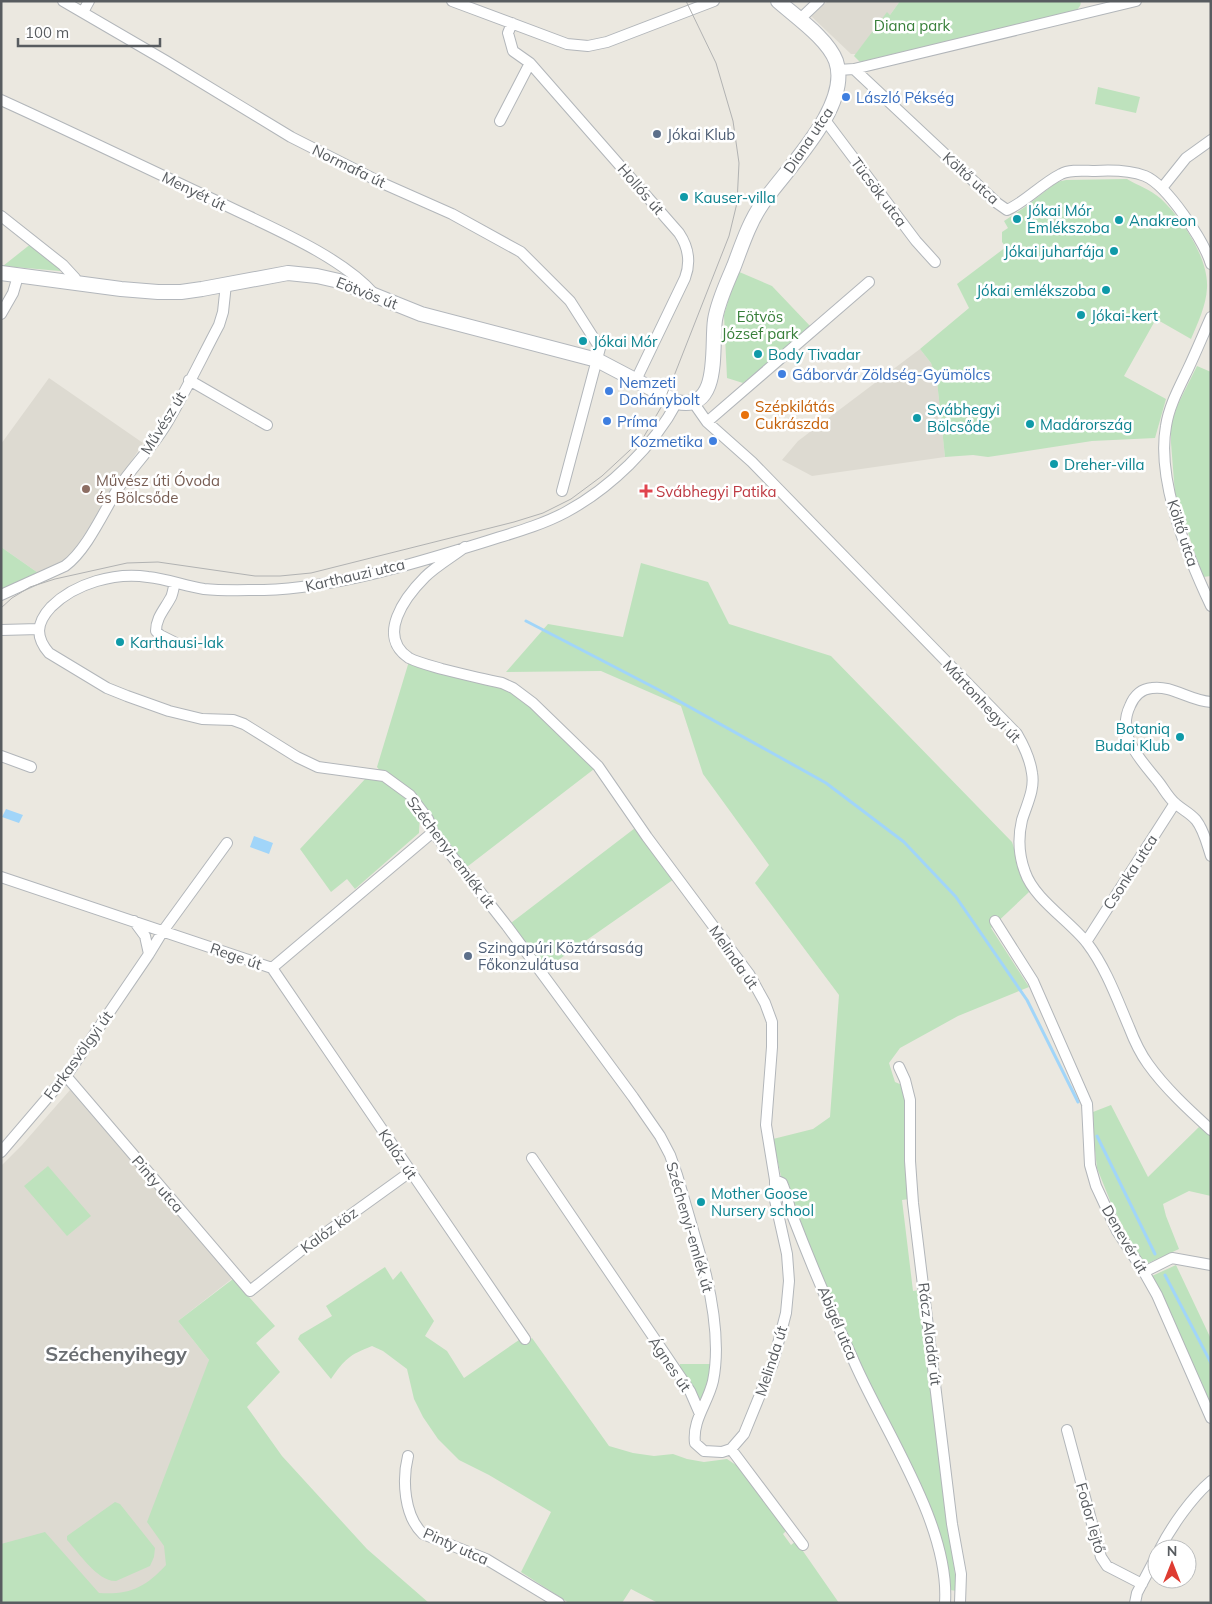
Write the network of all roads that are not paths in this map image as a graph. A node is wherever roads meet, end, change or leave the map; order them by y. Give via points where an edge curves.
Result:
1 (63, 1) edge
2 (89, 1) edge
3 (452, 1) edge
4 (714, 1) edge
5 (778, 1) edge
6 (820, 1) edge
7 (1090, 1) edge
8 (1136, 1) edge
9 (1098, 10) junction
10 (83, 12) junction
11 (799, 20) junction
12 (512, 23) junction
13 (530, 63) junction
14 (854, 69) junction
15 (838, 70) junction
16 (1, 100) edge
17 (825, 120) junction
18 (500, 121) dead end
19 (1211, 140) edge
20 (1162, 188) junction
21 (1, 216) edge
22 (935, 262) dead end
23 (1211, 264) edge
24 (1, 274) edge
25 (18, 276) junction
26 (869, 282) dead end
27 (74, 283) junction
28 (226, 284) junction
29 (376, 296) junction
30 (1, 314) edge
31 (1211, 317) edge
32 (598, 360) junction
33 (189, 380) junction
34 (636, 380) junction
35 (677, 402) junction
36 (693, 402) junction
37 (707, 422) junction
38 (267, 425) dead end
39 (562, 491) dead end
40 (466, 547) junction
41 (175, 583) junction
42 (1, 595) edge
43 (1211, 606) edge
44 (39, 628) junction
45 (1, 630) edge
46 (176, 643) dead end
47 (1211, 702) edge
48 (1, 756) edge
49 (31, 767) dead end
50 (1174, 803) junction
51 (432, 832) junction
52 (227, 843) dead end
53 (1211, 856) edge
54 (1, 877) edge
55 (996, 921) dead end
56 (134, 922) junction
57 (163, 931) junction
58 (1086, 942) junction
59 (149, 954) junction
60 (272, 968) junction
61 (899, 1067) dead end
62 (66, 1076) junction
63 (1211, 1130) edge
64 (1, 1152) edge
65 (532, 1158) dead end
66 (410, 1172) junction
67 (775, 1180) junction
68 (1211, 1265) edge
69 (1144, 1272) junction
70 (250, 1291) joint
71 (525, 1339) dead end
72 (700, 1414) junction
73 (1211, 1418) edge
74 (1067, 1430) dead end
75 (731, 1449) junction
76 (408, 1456) dead end
77 (1211, 1481) edge
78 (1165, 1539) edge
79 (803, 1545) dead end
80 (1147, 1574) edge
81 (1142, 1584) junction
82 (559, 1603) edge
83 (945, 1603) edge
84 (960, 1603) edge
85 (1135, 1603) edge

1 - 10 street, Normafa út
2 - 10 street
3 - 12 street
4 - 12 street via 607,42 588,46 567,44
5 - 11 street
6 - 11 street
7 - 9 street
8 - 9 street
9 - 14 street
10 - 32 street, Normafa út via 291,138 452,214 521,252 582,317 600,348
11 - 15 street via 831,50
12 - 13 street, Hollós út via 508,33 513,51
13 - 18 street
13 - 34 street, Hollós út via 679,233 687,248 689,263 685,278
14 - 15 street
14 - 20 street, Költő utca via 1006,210 1067,172 1132,172 1147,177
15 - 17 street, Diana utca via 835,99
16 - 29 street, Menyét út via 316,251 363,281
17 - 22 street, Tücsök utca
17 - 36 street, Diana utca via 751,223 715,318 714,362 709,384
19 - 20 street via 1186,158
20 - 23 street, Költő utca via 1195,233
21 - 27 street via 63,265 75,278
24 - 25 street, Eötvös út
25 - 27 street, Eötvös út
25 - 30 street
26 - 37 street
27 - 28 street, Eötvös út via 158,292 181,292
28 - 29 street, Eötvös út via 271,275 300,274 339,282
28 - 33 street, Művész út via 220,324
29 - 32 street, Eötvös út via 452,323
31 - 43 street, Költő utca via 1172,404 1164,446 1172,502
32 - 34 street, Eötvös út
32 - 39 street
33 - 38 street
33 - 42 street, Művész út via 168,422 118,488 72,561
34 - 35 street, Eötvös út
35 - 36 street, Eötvös út
35 - 40 street, Karthauzi utca via 649,446 594,495 565,513
36 - 37 street
37 - 58 street, Mártonhegyi út via 752,462 1017,734 1027,752 1032,774 1031,797 1020,837 1025,873 1056,913
40 - 41 street, Karthauzi utca via 354,577 294,588 216,590
40 - 67 street, Melinda út via 426,576 414,590 398,614 394,640 410,658 513,688 550,719 598,766 749,974 772,1022 766,1125
41 - 44 street, Karthauzi utca via 135,576 93,582 58,600 46,612
41 - 46 street via 156,631
44 - 45 street
44 - 51 street, Széchenyi-emlék út via 42,645 50,653 107,688 169,711 244,724 318,767 384,776 410,795 428,819
47 - 50 street via 1151,688 1142,690 1129,707 1126,732 1131,746
48 - 49 street
50 - 53 street via 1198,822
50 - 58 street, Csonka utca
51 - 60 street, Rege út
51 - 72 street, Széchenyi-emlék út via 507,926 633,1096 670,1155 706,1275 715,1333 715,1368
52 - 57 street, Farkasvölgyi út
54 - 56 street, Rege út
55 - 69 street, Denevér út via 1033,981 1087,1104 1090,1165 1096,1186 1117,1231
56 - 57 street, Rege út
56 - 59 street via 146,936
57 - 59 street, Farkasvölgyi út
57 - 60 street, Rege út
58 - 63 street, Mártonhegyi út via 1110,982 1148,1064
59 - 62 street, Farkasvölgyi út
60 - 66 street, Kalóz út
61 - 84 street, Rácz Aladár út via 910,1100 913,1204 961,1574
62 - 64 street, Farkasvölgyi út
62 - 70 street, Pinty utca
65 - 72 street, Ágnes út via 690,1391
66 - 70 street, Kalóz köz
66 - 71 street, Kalóz út
67 - 75 street, Melinda út via 775,1200 787,1254 786,1313 773,1363 750,1421
67 - 83 street, Abigél utca via 782,1183 790,1210 856,1365 898,1447 928,1517 943,1566
68 - 69 street via 1172,1258
69 - 73 street, Denevér út
72 - 75 street via 695,1428 695,1443 710,1452
74 - 81 street, Fodor lejtő via 1101,1558 1107,1566
75 - 79 street
76 - 82 street, Pinty utca via 404,1469 408,1508 413,1522 423,1534 486,1558
77 - 78 street via 1202,1488
80 - 81 street
81 - 85 street

